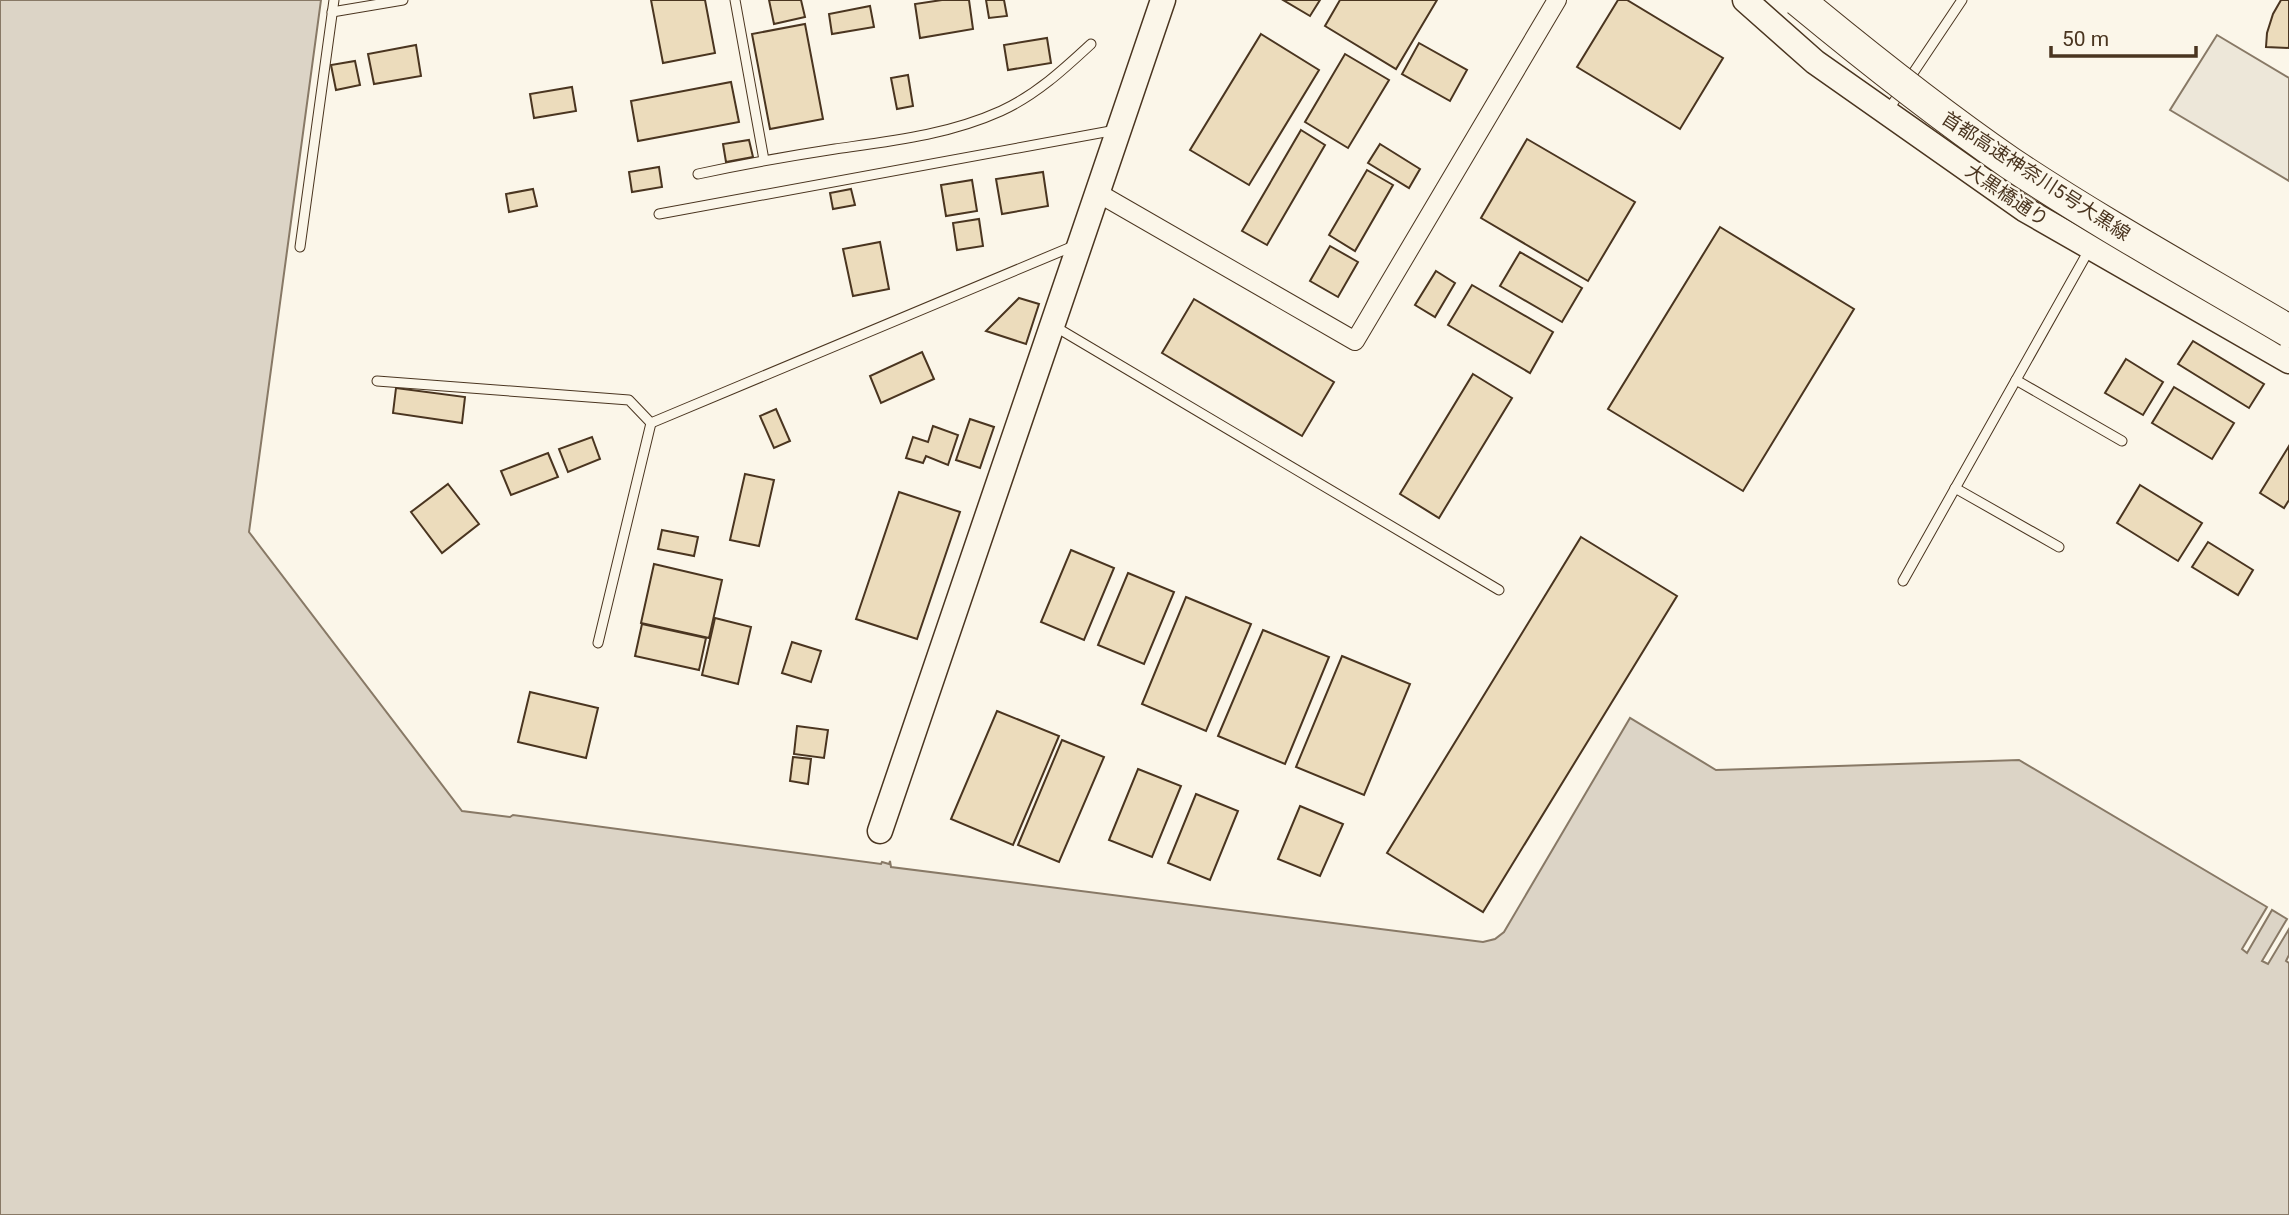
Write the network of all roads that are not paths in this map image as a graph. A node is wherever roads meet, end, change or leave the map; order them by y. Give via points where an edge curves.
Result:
1 (334, 0) edge
2 (403, 0) edge
3 (735, 0) edge
4 (1163, 0) edge
5 (1558, 0) edge
6 (1745, 0) edge
7 (1788, 0) edge
8 (1798, 0) edge
9 (1813, 0) edge
10 (1962, 0) edge
11 (332, 12) junction
12 (1091, 44) dead end
13 (1893, 104) junction
14 (1117, 130) junction
15 (764, 160) junction
16 (698, 174) dead end
17 (1098, 193) junction
18 (659, 214) dead end
19 (1081, 243) junction
20 (300, 247) dead end
21 (2090, 248) junction
22 (1053, 325) junction
23 (2287, 343) edge
24 (2016, 380) junction
25 (377, 381) dead end
26 (651, 423) junction
27 (2122, 440) dead end
28 (1955, 488) junction
29 (2059, 547) dead end
30 (1903, 581) dead end
31 (1499, 590) dead end
32 (598, 643) dead end
33 (880, 831) dead end

1 - 11 lane
2 - 11 lane
3 - 15 lane
4 - 14 street
5 - 17 street via 1355,341
6 - 13 street, 大黒橋通り via 1815,62
7 - 13 street, 大黒橋通り
8 - 23 highway, 首都高速神奈川5号大黒線, bridge via 1912,94
9 - 23 highway, 首都高速神奈川5号大黒線 via 1918,86
10 - 13 lane
11 - 20 lane
12 - 15 lane via 1048,83 1003,110 967,124 933,135
13 - 21 street, 大黒橋通り via 2024,209
13 - 23 street, 大黒橋通り via 2042,199
14 - 17 street
14 - 18 lane
15 - 16 lane
17 - 19 street
19 - 22 street
19 - 26 lane
21 - 23 street, 大黒橋通り
21 - 24 lane
22 - 31 lane
22 - 33 street
24 - 27 lane
24 - 28 lane
25 - 26 lane via 629,400
26 - 32 lane
28 - 29 lane
28 - 30 lane

